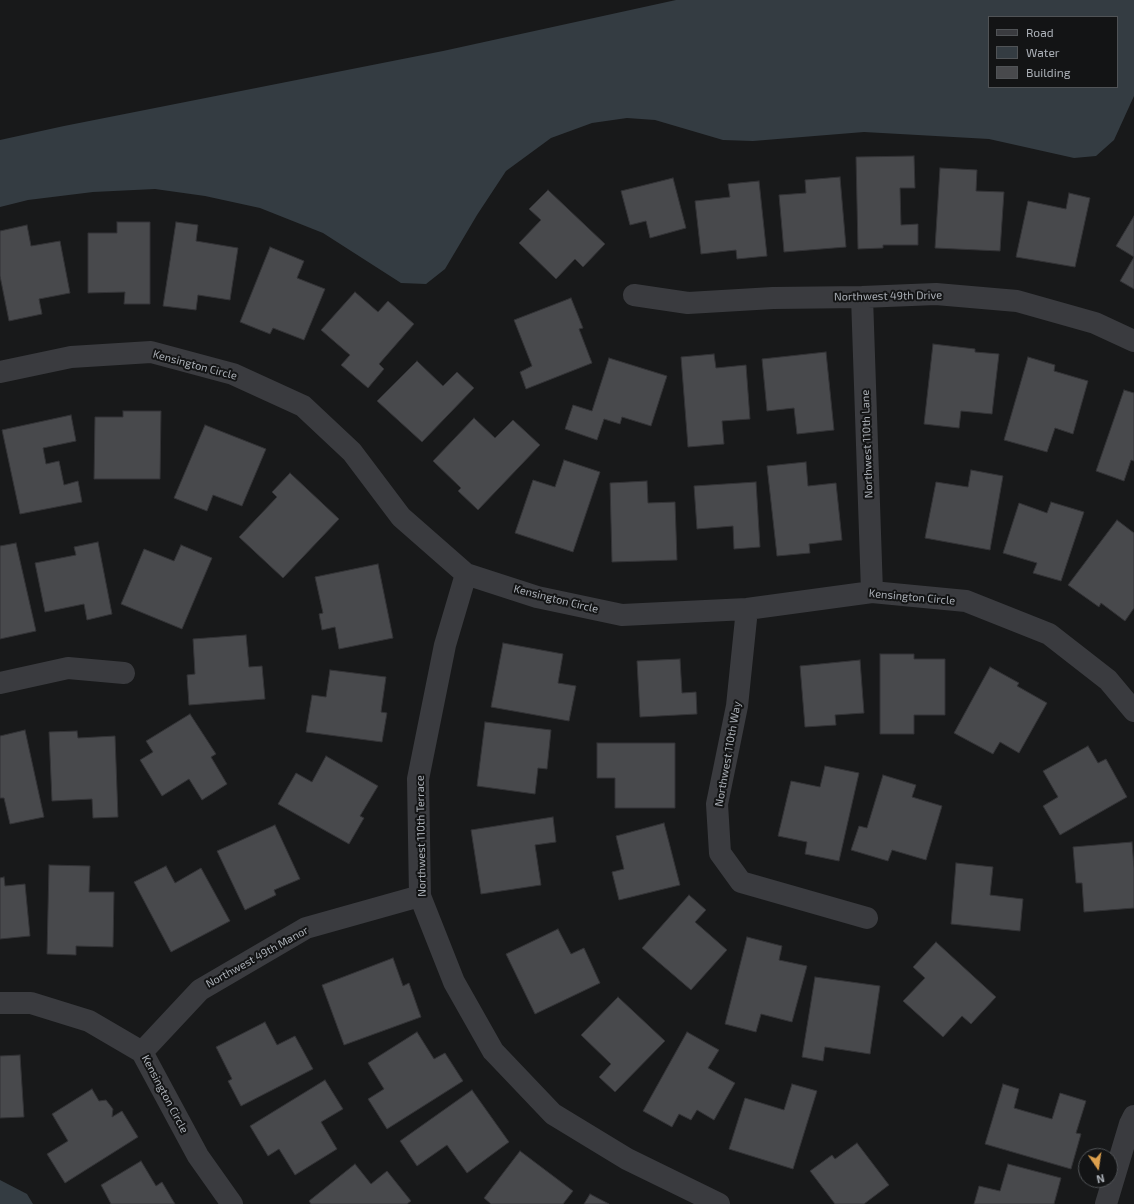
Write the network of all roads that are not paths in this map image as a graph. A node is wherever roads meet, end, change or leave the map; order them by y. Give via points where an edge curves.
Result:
1 (634, 295) dead end
2 (862, 297) junction
3 (1134, 342) edge
4 (0, 372) edge
5 (466, 574) junction
6 (872, 592) junction
7 (747, 609) junction
8 (124, 673) dead end
9 (0, 683) edge
10 (1134, 711) edge
11 (420, 896) junction
12 (867, 918) dead end
13 (0, 1003) edge
14 (142, 1052) junction
15 (1134, 1116) edge
16 (232, 1204) edge
17 (719, 1204) edge
18 (1106, 1204) edge

1 - 2 street, Northwest 49th Drive via 688,303 773,298
2 - 3 street, Northwest 49th Drive via 936,294 1018,301 1095,323
2 - 6 street, Northwest 110th Lane
4 - 5 street, Kensington Circle via 71,357 150,352 233,374 303,406 352,452 401,517
5 - 7 street, Kensington Circle via 537,597 622,615
5 - 11 street, Northwest 110th Terrace via 445,645 418,779
6 - 7 street, Kensington Circle
6 - 10 street, Kensington Circle via 966,601 1048,634 1108,680
7 - 12 street, Northwest 110th Way via 737,706 717,804 720,852 741,882
8 - 9 street via 68,668
11 - 14 street, Northwest 49th Manor via 306,928 200,990
11 - 17 street, Northwest 110th Terrace via 454,982 493,1050 553,1114 627,1160
13 - 14 street, Kensington Circle via 31,1003 89,1021
14 - 16 street, Kensington Circle via 198,1156
15 - 18 street

